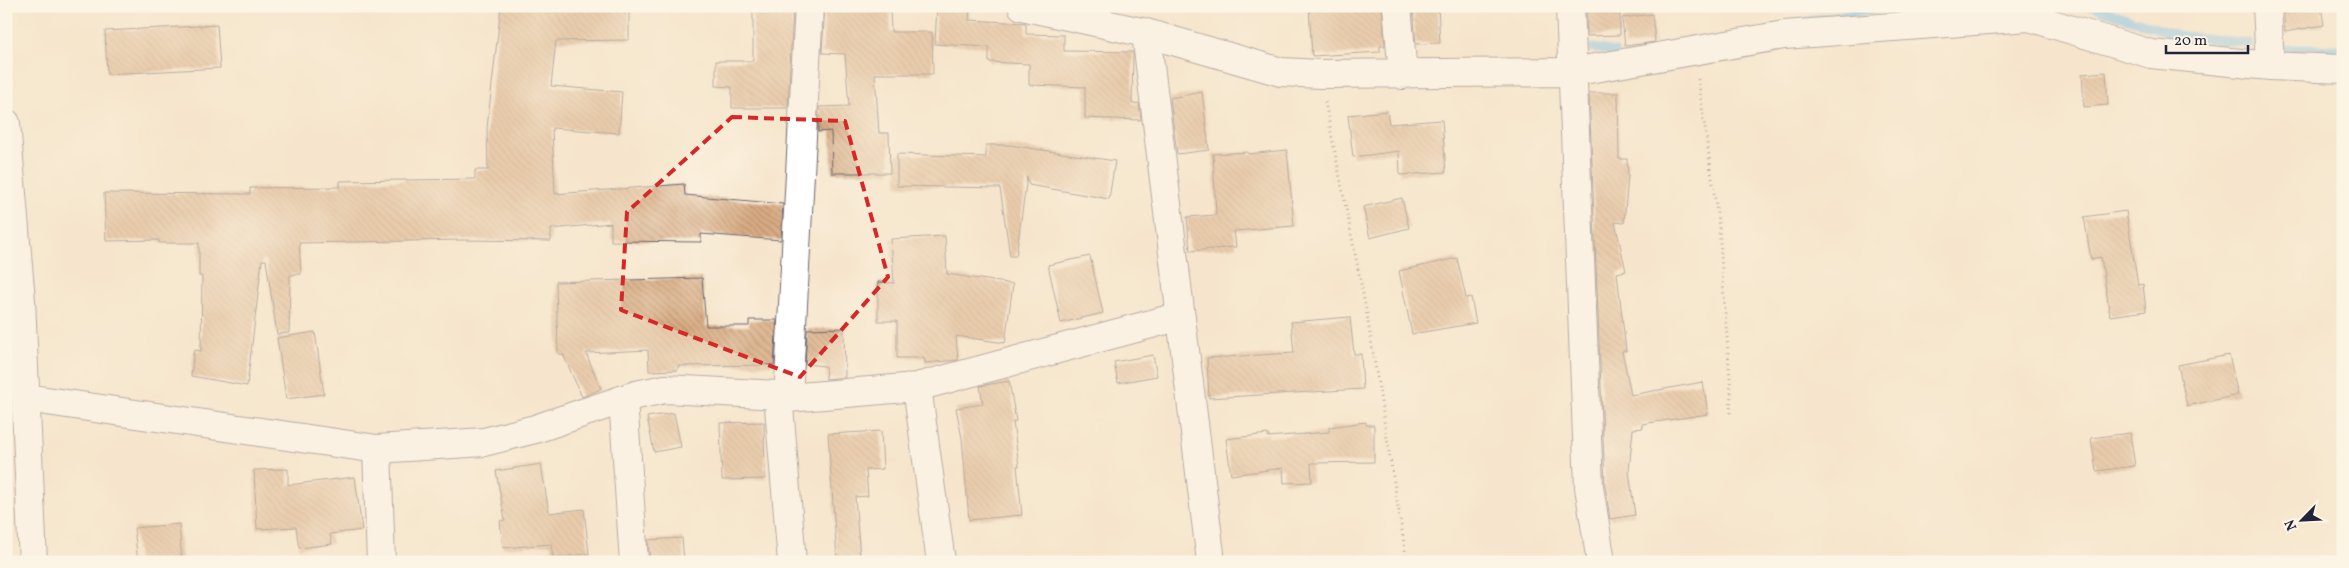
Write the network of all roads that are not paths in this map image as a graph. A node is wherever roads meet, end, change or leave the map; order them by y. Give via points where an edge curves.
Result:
1 (809, 6) edge
2 (1022, 6) edge
3 (1397, 6) edge
4 (1570, 6) edge
5 (2267, 6) edge
6 (1146, 33) junction
7 (2270, 66) junction
8 (2343, 69) edge
9 (1572, 72) junction
10 (1402, 75) junction
11 (6, 123) edge
12 (14, 301) edge
13 (1181, 316) junction
14 (917, 387) junction
15 (783, 397) junction
16 (26, 398) junction
17 (623, 399) junction
18 (377, 449) junction
19 (33, 562) edge
20 (382, 562) edge
21 (634, 562) edge
22 (792, 562) edge
23 (941, 562) edge
24 (1211, 562) edge
25 (1601, 562) edge

1 - 15 main road
2 - 6 main road
3 - 10 main road
4 - 9 main road
5 - 7 main road
6 - 10 main road via 1281,72
6 - 13 main road
7 - 8 main road
7 - 9 main road via 2150,54 2029,17 1784,35
9 - 10 main road
9 - 25 main road via 1588,487
11 - 12 main road
12 - 16 main road
13 - 14 main road
13 - 24 main road
14 - 15 main road
14 - 23 main road
15 - 17 main road via 665,389
15 - 22 main road
16 - 18 main road
16 - 19 main road
17 - 18 main road via 536,429 484,442
17 - 21 main road
18 - 20 main road

